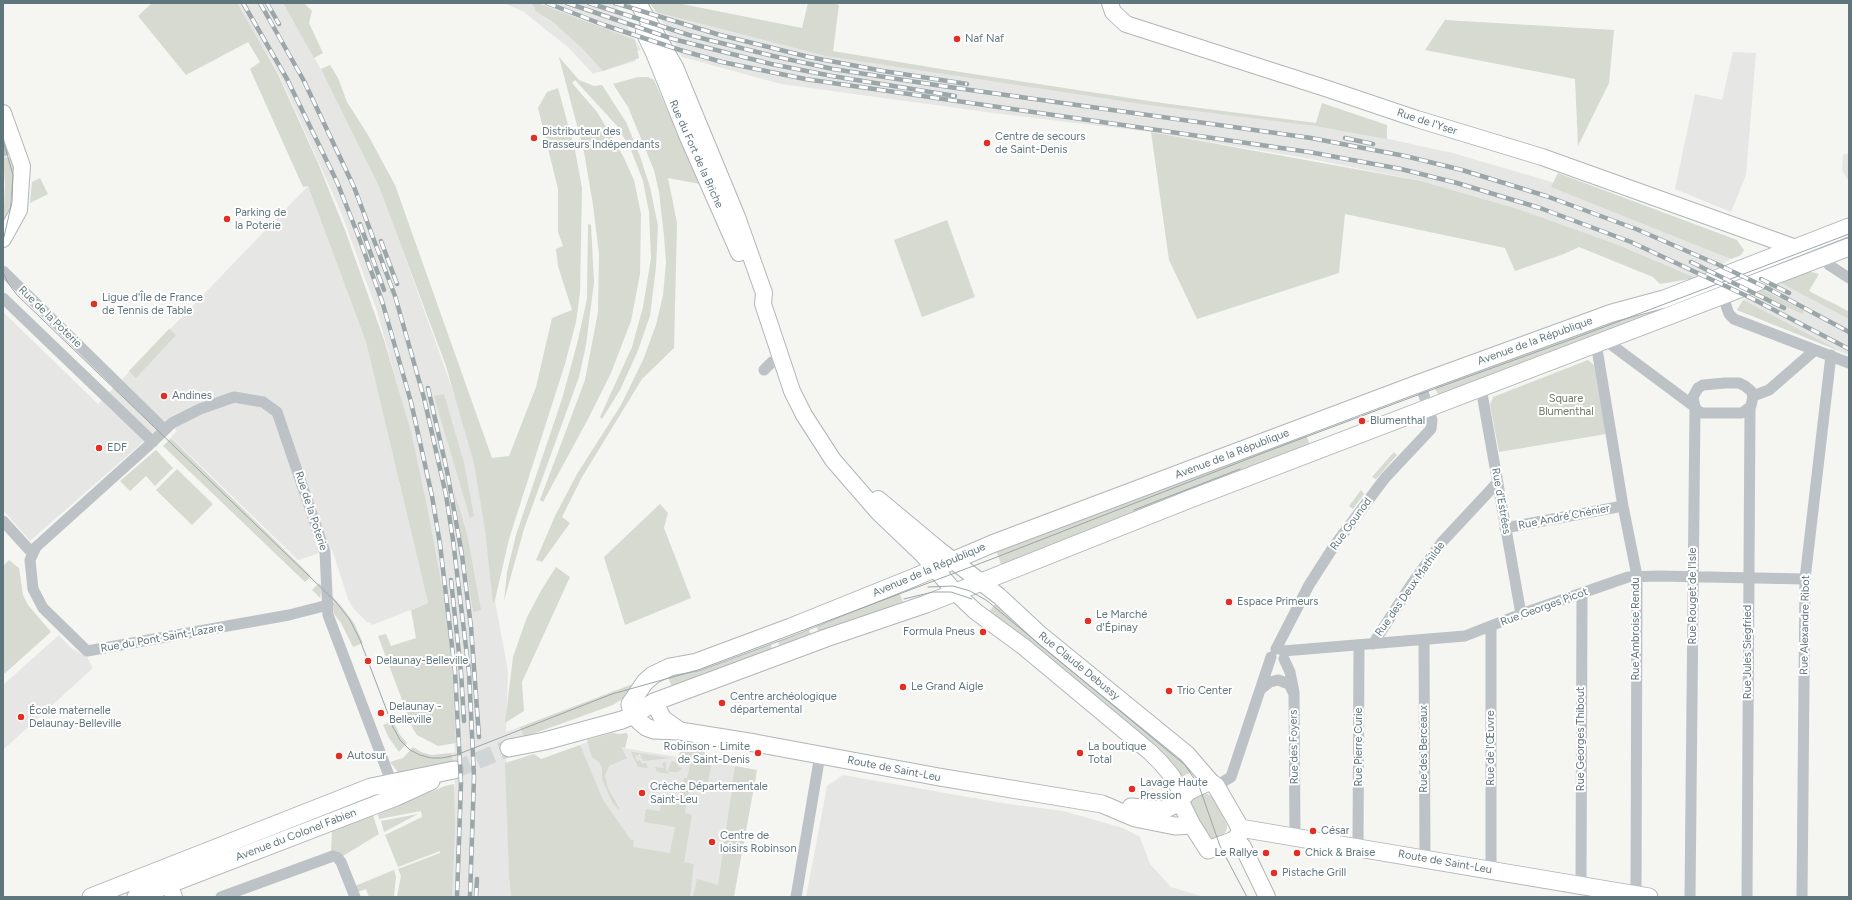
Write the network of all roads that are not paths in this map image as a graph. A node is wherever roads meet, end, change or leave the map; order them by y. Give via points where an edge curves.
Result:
1 (628, 3) edge
2 (638, 3) edge
3 (1110, 3) edge
4 (3, 113) edge
5 (9, 148) edge
6 (1849, 227) edge
7 (1753, 233) junction
8 (3, 239) edge
9 (1849, 247) edge
10 (1796, 248) junction
11 (1826, 255) junction
12 (1765, 260) junction
13 (3, 271) edge
14 (1849, 278) edge
15 (1722, 294) junction
16 (3, 298) edge
17 (763, 304) junction
18 (1600, 342) junction
19 (1815, 350) junction
20 (1831, 355) junction
21 (782, 360) junction
22 (1849, 363) edge
23 (764, 370) dead end
24 (1420, 383) junction
25 (1481, 388) junction
26 (1753, 396) junction
27 (1694, 407) junction
28 (1750, 408) junction
29 (1428, 409) junction
30 (165, 430) junction
31 (153, 442) junction
32 (844, 473) junction
33 (1497, 483) junction
34 (1623, 506) junction
35 (3, 521) edge
36 (1505, 528) junction
37 (33, 554) junction
38 (948, 557) junction
39 (931, 564) junction
40 (1637, 576) junction
41 (1693, 577) junction
42 (1748, 578) junction
43 (1805, 579) junction
44 (981, 582) junction
45 (955, 592) junction
46 (1582, 594) junction
47 (328, 605) junction
48 (1521, 614) junction
49 (1491, 626) junction
50 (1424, 640) junction
51 (1373, 644) junction
52 (1359, 646) junction
53 (1279, 654) junction
54 (1261, 689) junction
55 (1294, 692) junction
56 (654, 702) junction
57 (628, 713) junction
58 (680, 731) junction
59 (820, 755) junction
60 (454, 770) tunnel mouth
61 (1214, 784) junction
62 (394, 789) junction
63 (1182, 799) junction
64 (1108, 806) junction
65 (1192, 825) junction
66 (1238, 833) junction
67 (1295, 836) junction
68 (1358, 847) junction
69 (1425, 859) junction
70 (164, 868) junction
71 (1491, 870) junction
72 (1581, 885) junction
73 (172, 891) edge
74 (1642, 896) edge
75 (91, 897) edge
76 (136, 897) edge
77 (221, 897) edge
78 (355, 897) edge
79 (796, 897) edge
80 (1267, 897) edge
81 (1690, 897) edge
82 (1747, 897) edge
83 (1802, 897) edge

1 - 17 main road, Rue du Fort de la Briche via 654,53 755,296
2 - 17 main road, Rue du Fort de la Briche via 671,60 698,122 755,265 764,293
3 - 7 main road, Rue de l'Yser via 1113,12 1126,24 1542,157
4 - 5 main road
5 - 8 main road via 22,166 19,210
6 - 10 main road, Avenue de la République
7 - 10 main road, Rue de l'Yser
7 - 12 main road
9 - 11 main road, Avenue de la République
10 - 12 main road, Avenue de la République
11 - 14 street via 1829,265
11 - 15 main road, Avenue de la République
12 - 24 main road, Avenue de la République via 1664,299 1612,313
13 - 30 street, Rue de la Poterie
15 - 18 main road, Avenue de la République
15 - 19 street via 1729,314 1734,319
16 - 31 street, Rue de la Poterie
17 - 21 main road, Rue du Fort de la Briche
18 - 25 main road, Avenue de la République
18 - 27 street
18 - 34 street, Rue Ambroise Rendu
19 - 20 street
19 - 26 street via 1769,390
20 - 22 street
20 - 43 street, Rue Alexandre Ribot
21 - 23 street via 772,362
21 - 32 main road, Rue du Fort de la Briche via 792,391 804,415
24 - 29 street, Rue Gounod
24 - 38 main road, Avenue de la République
25 - 29 main road, Avenue de la République
25 - 33 street, Rue d'Estrées
26 - 27 street, Rue Rouget de l'Isle via 1749,389 1739,384 1706,383 1694,394
26 - 28 street, Rue Jules Siegfried
27 - 28 street via 1703,414 1738,413
27 - 41 street, Rue Rouget de l'Isle
28 - 42 street, Rue Jules Siegfried
29 - 44 main road, Avenue de la République
29 - 53 street, Rue Gounod via 1433,422 1431,429 1385,478 1334,546 1309,585
30 - 31 street, Rue de la Poterie
30 - 47 street, Rue de la Poterie via 172,423 234,397 263,402 277,412 325,552
31 - 37 street via 36,547
32 - 38 main road, Rue du Fort de la Briche
32 - 39 main road, Rue du Fort de la Briche via 879,513
33 - 36 street, Rue d'Estrées
33 - 51 street, Rue des Deux Mathilde via 1438,548
34 - 36 street, Rue André Chénier
34 - 40 street, Rue Ambroise Rendu
35 - 37 street
36 - 48 street, Rue d'Estrées
37 - 47 street, Rue du Pont Saint-Lazare via 30,560 33,589 43,608 87,651 289,615
38 - 39 main road, Avenue de la République
38 - 44 main road, Rue Claude Debussy
39 - 45 main road, Rue Claude Debussy
39 - 57 main road, Avenue de la République via 791,626 697,662 663,670 645,682
40 - 41 street, Rue Georges Picot
40 - 46 street, Rue Georges Picot
40 - 74 street, Rue Ambroise Rendu
41 - 42 street, Rue Georges Picot
41 - 81 street, Rue Rouget de l'Isle
42 - 43 street, Rue Georges Picot
42 - 82 street, Rue Jules Siegfried
43 - 83 street, Rue Alexandre Ribot
44 - 45 main road, Avenue de la République
44 - 61 main road, Rue Claude Debussy via 1041,635 1192,758
45 - 56 main road, Avenue de la République
45 - 63 main road, Rue Claude Debussy via 975,611 1024,647 1150,752 1168,772
46 - 48 street, Rue Georges Picot
46 - 72 street, Rue Georges Thibout
47 - 62 street, Rue de la Poterie via 328,615
48 - 49 street, Rue Georges Picot
49 - 50 street, Rue Georges Picot via 1465,636
49 - 71 street, Rue de l'Œuvre
50 - 51 street, Rue Georges Picot
50 - 69 street, Rue des Berceaux
51 - 52 street, Rue Georges Picot
52 - 53 street, Rue Georges Picot
52 - 68 street, Rue Pierre Curie
53 - 54 street, Rue Gounod
53 - 55 street, Rue des Foyers via 1290,672
54 - 55 street via 1272,681 1281,680 1289,684
54 - 61 street, Rue Gounod via 1231,777
55 - 67 street, Rue des Foyers
56 - 57 main road, Avenue de la République
56 - 58 main road, Route de Saint-Leu via 663,719
57 - 57 main road, Avenue de la République via 576,726 597,716
57 - 58 main road, Route de Saint-Leu via 648,728
58 - 59 main road, Route de Saint-Leu
59 - 64 main road, Route de Saint-Leu
59 - 79 street
60 - 62 main road, Avenue du Colonel Fabien
61 - 63 main road, Route de Saint-Leu via 1206,783 1194,788
61 - 66 main road
62 - 70 main road, Avenue du Colonel Fabien via 372,787
62 - 73 main road, Avenue du Colonel Fabien
63 - 64 main road, Route de Saint-Leu via 1163,811
63 - 65 main road
64 - 65 main road, Route de Saint-Leu via 1135,818 1175,826
65 - 66 main road via 1208,850
66 - 67 main road, Route de Saint-Leu
66 - 80 main road
67 - 68 main road, Route de Saint-Leu
68 - 69 main road, Route de Saint-Leu
69 - 71 main road, Route de Saint-Leu
70 - 73 main road
70 - 75 main road, Avenue du Colonel Fabien
71 - 72 main road, Route de Saint-Leu
72 - 74 main road, Route de Saint-Leu
73 - 76 main road, Avenue du Colonel Fabien
77 - 78 street via 333,856 341,862

